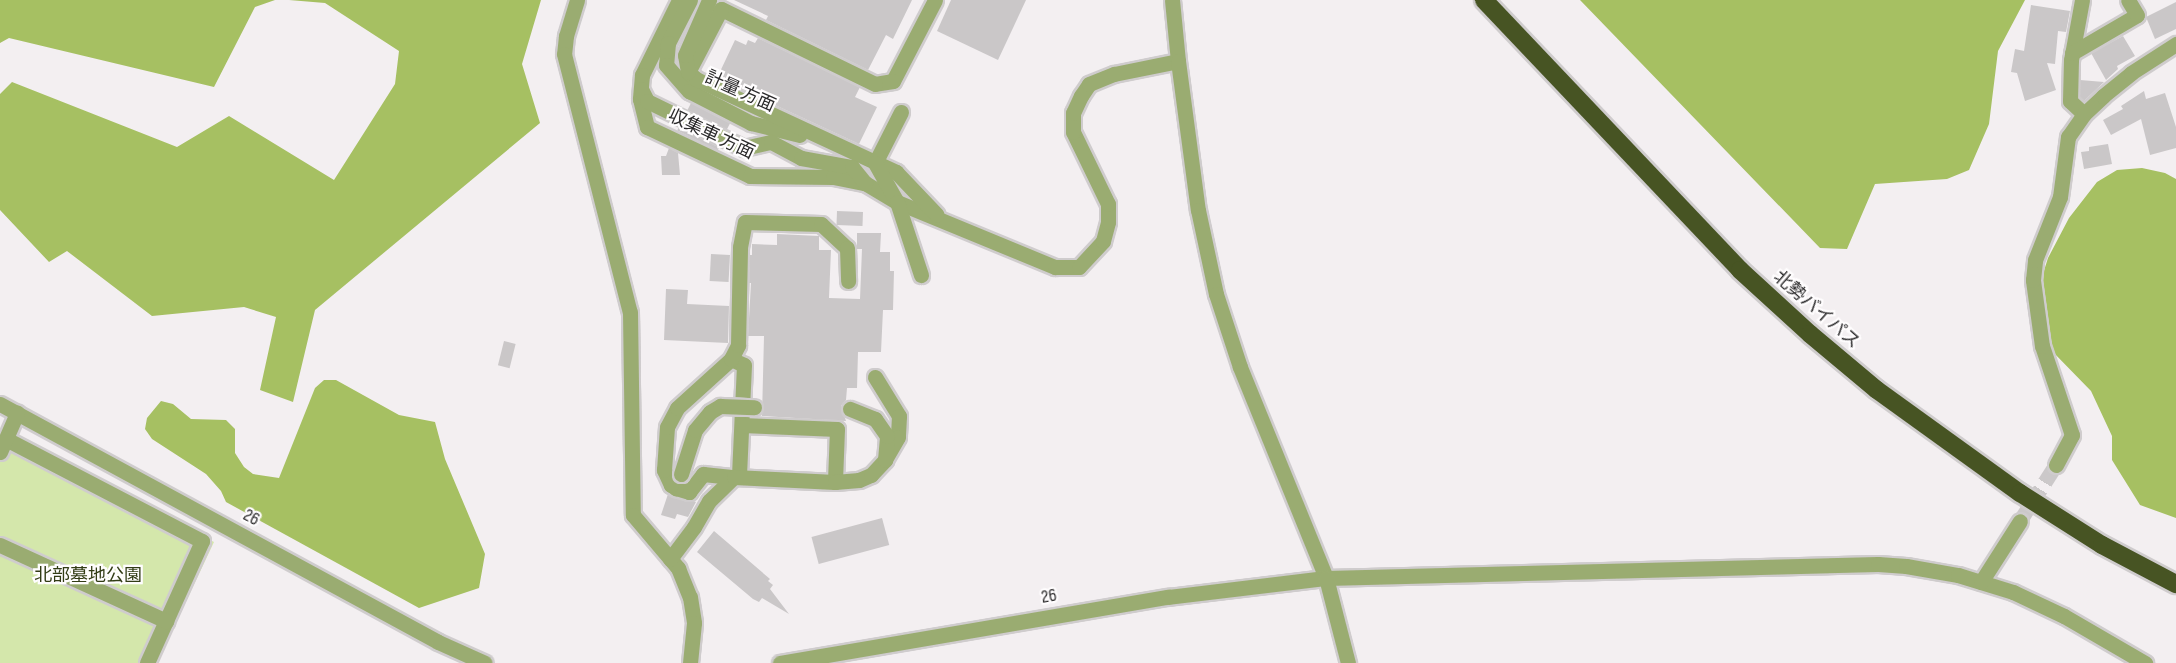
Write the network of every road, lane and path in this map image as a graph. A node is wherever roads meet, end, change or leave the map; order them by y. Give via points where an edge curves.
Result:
1 (577, 0) edge
2 (678, 0) edge
3 (690, 0) edge
4 (699, 0) edge
5 (934, 0) edge
6 (1172, 0) edge
7 (1484, 0) edge
8 (2082, 0) edge
9 (2128, 0) edge
10 (718, 3) edge
11 (2176, 44) edge
12 (2072, 53) junction
13 (1178, 61) junction
14 (672, 72) junction
15 (641, 89) junction
16 (901, 112) dead end
17 (2084, 114) junction
18 (836, 144) junction
19 (875, 163) junction
20 (865, 183) junction
21 (897, 202) junction
22 (942, 221) junction
23 (921, 275) dead end
24 (848, 281) dead end
25 (731, 359) junction
26 (875, 377) dead end
27 (0, 404) edge
28 (754, 407) dead end
29 (850, 409) dead end
30 (17, 413) junction
31 (742, 425) junction
32 (3, 446) edge
33 (885, 460) junction
34 (2056, 465) tunnel mouth
35 (737, 477) junction
36 (679, 481) junction
37 (835, 482) junction
38 (2020, 521) tunnel mouth
39 (0, 545) edge
40 (670, 559) junction
41 (1326, 578) junction
42 (1981, 582) junction
43 (2176, 584) edge
44 (166, 621) junction
45 (147, 663) edge
46 (485, 663) edge
47 (690, 663) edge
48 (780, 663) edge
49 (1348, 663) edge
50 (2145, 663) edge

1 - 40 street via 564,54 630,312 633,515
2 - 15 street via 642,75
3 - 14 street via 668,43 666,65
4 - 14 street via 672,56
5 - 10 street via 893,81 876,84
6 - 13 street
7 - 43 highway, 北勢バイパス via 1740,270 1810,334 1895,404 2020,493 2102,545
8 - 12 street
9 - 12 street via 2137,15
10 - 18 street via 688,72
11 - 17 street via 2131,73
12 - 17 street via 2070,100
13 - 22 street via 1114,74 1089,84 1081,96 1073,113 1073,132 1108,204 1108,222 1103,241 1079,267 1055,267 1035,261
13 - 41 street via 1198,210 1216,294 1240,367
14 - 18 street, 計量 方面 via 689,91 752,123
15 - 20 street via 647,101 744,148 771,142 801,158 852,167
15 - 20 street, 収集車 方面 via 647,127 750,176 833,177
16 - 19 street
17 - 34 street via 2068,137 2060,197 2035,260 2033,280 2042,346 2073,435
18 - 19 street
19 - 21 street
19 - 22 street via 896,172
20 - 21 street
21 - 22 street
21 - 23 street
24 - 25 street via 847,248 821,225 745,222 740,247 738,345
25 - 31 street via 744,365
25 - 36 street via 669,418 664,470 671,485
26 - 33 street via 899,416 898,437
27 - 30 street, 26
28 - 36 street, bridge via 720,406 710,412 695,430
29 - 33 street via 864,413 882,428 886,436
30 - 32 street
30 - 46 street, 26 via 438,642
31 - 35 street
31 - 37 street via 837,429
32 - 44 street via 202,541
33 - 37 street via 871,475
35 - 36 street via 703,474 689,492
35 - 37 street
35 - 40 street via 708,501
38 - 42 street
39 - 44 street
40 - 47 street via 690,597 694,622
41 - 42 street, 26 via 1878,564
41 - 48 street, 26 via 1168,597
41 - 49 street
42 - 50 street, 26 via 2064,616
44 - 45 street

